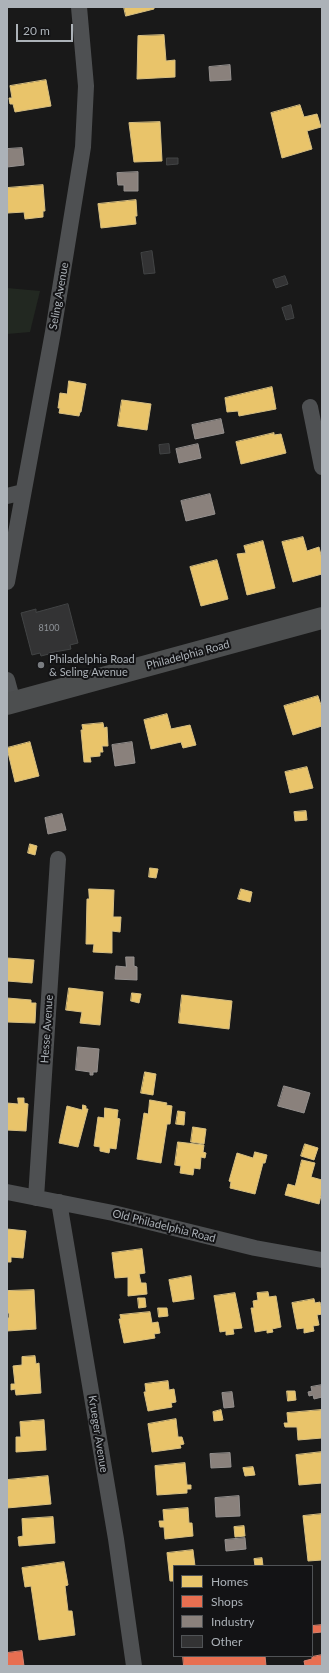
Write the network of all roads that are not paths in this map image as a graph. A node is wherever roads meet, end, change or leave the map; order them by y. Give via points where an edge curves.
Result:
1 (79, 7) edge
2 (310, 407) dead end
3 (322, 467) edge
4 (23, 492) junction
5 (7, 496) edge
6 (7, 582) edge
7 (322, 618) edge
8 (7, 680) edge
9 (10, 703) edge
10 (58, 860) dead end
11 (7, 1192) edge
12 (36, 1198) junction
13 (59, 1202) junction
14 (322, 1260) edge
15 (134, 1666) edge

1 - 4 street, Seling Avenue via 86,86 83,147
2 - 3 street
4 - 5 street
4 - 6 street, Seling Avenue
7 - 9 main road, Philadelphia Road
8 - 9 street
10 - 12 street, Hesse Avenue
11 - 12 street, Old Philadelphia Road
12 - 13 street, Old Philadelphia Road
13 - 14 street, Old Philadelphia Road via 248,1247
13 - 15 street, Krueger Avenue via 116,1539

